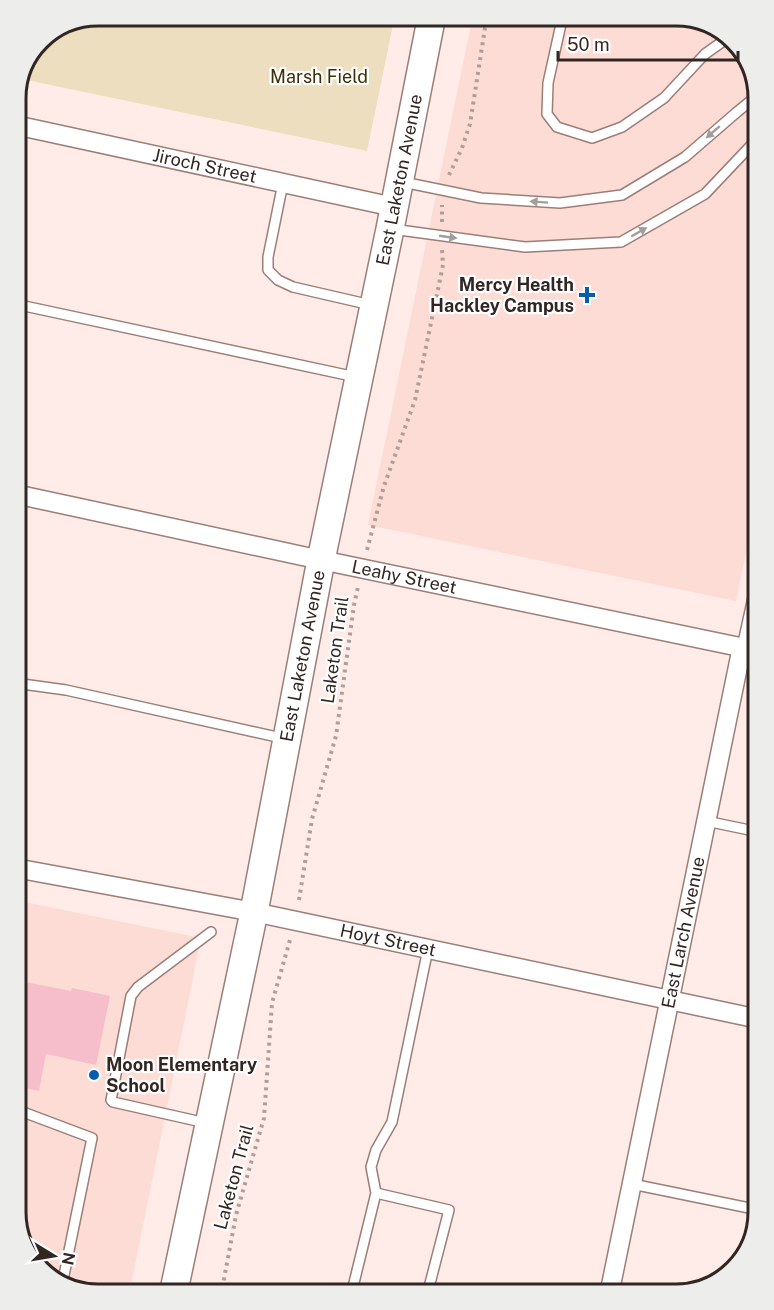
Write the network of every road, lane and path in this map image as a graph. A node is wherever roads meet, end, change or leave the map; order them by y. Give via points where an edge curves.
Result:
1 (430, 26) edge
2 (486, 26) edge
3 (561, 26) edge
4 (722, 42) edge
5 (748, 103) edge
6 (26, 127) edge
7 (748, 148) edge
8 (284, 183) junction
9 (442, 190) junction
10 (394, 206) junction
11 (441, 236) junction
12 (373, 305) junction
13 (26, 306) edge
14 (358, 377) junction
15 (26, 496) edge
16 (321, 560) junction
17 (363, 568) junction
18 (748, 648) edge
19 (748, 660) edge
20 (26, 685) edge
21 (286, 739) junction
22 (706, 821) junction
23 (748, 830) edge
24 (26, 870) edge
25 (254, 912) junction
26 (296, 921) junction
27 (211, 933) dead end
28 (428, 949) junction
29 (670, 1000) junction
30 (748, 1017) edge
31 (26, 1113) edge
32 (209, 1123) junction
33 (632, 1184) junction
34 (376, 1193) junction
35 (748, 1208) edge
36 (64, 1276) edge
37 (175, 1284) edge
38 (223, 1284) edge
39 (354, 1284) edge
40 (430, 1284) edge
41 (611, 1284) edge

1 - 10 main road, East Laketon Avenue
2 - 9 path, Laketon Trail via 470,124
3 - 4 lane via 548,83 547,114 557,128 592,138 622,127 664,98
5 -> 9 lane via 685,157 622,195 560,203 481,198
6 - 8 street, Jiroch Street
11 -> 7 lane via 525,247 621,242 705,194
8 - 10 street, Jiroch Street
8 - 12 lane via 268,270 293,287
9 - 10 lane
9 - 11 path, Laketon Trail
10 - 11 lane
10 - 12 main road, East Laketon Avenue
11 - 17 path, Laketon Trail via 443,265 415,400 384,486
12 - 14 main road, East Laketon Avenue
13 - 14 lane
14 - 16 main road, East Laketon Avenue
15 - 16 street, Leahy Street
16 - 17 street, Leahy Street
16 - 21 main road, East Laketon Avenue
17 - 18 street, Leahy Street
17 - 26 path, Laketon Trail via 354,605 336,736 312,819
19 - 22 street, East Larch Avenue
20 - 21 lane
21 - 25 main road, East Laketon Avenue
22 - 23 lane
22 - 29 street, East Larch Avenue
24 - 25 street, Hoyt Street
25 - 26 street, Hoyt Street
25 - 32 main road, East Laketon Avenue
26 - 28 street, Hoyt Street
26 - 38 path, Laketon Trail via 272,1003 264,1118 236,1215
27 - 32 lane via 131,996 111,1100
28 - 29 street, Hoyt Street
28 - 34 lane via 392,1122 371,1167
29 - 30 street, Hoyt Street
29 - 33 street, East Larch Avenue
31 - 36 lane via 92,1138
32 - 37 main road, East Laketon Avenue
33 - 35 lane
33 - 41 street, East Larch Avenue
34 - 39 lane
34 - 40 lane via 449,1210

